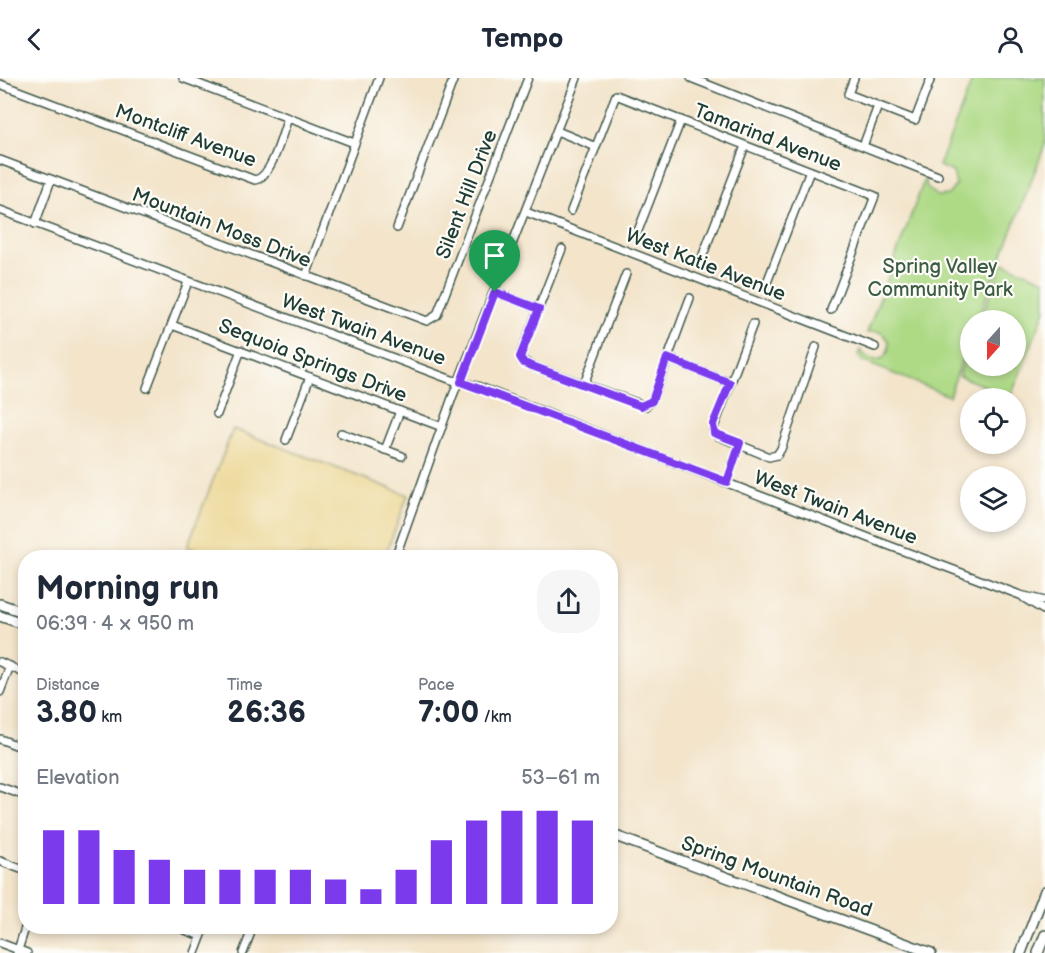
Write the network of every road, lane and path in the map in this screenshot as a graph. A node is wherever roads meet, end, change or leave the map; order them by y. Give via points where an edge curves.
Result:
1 (183, 78) edge
2 (379, 78) edge
3 (454, 78) edge
4 (528, 78) edge
5 (577, 78) edge
6 (691, 78) edge
7 (854, 78) edge
8 (931, 78) edge
9 (0, 84) edge
10 (878, 106) junction
11 (288, 118) junction
12 (681, 120) junction
13 (557, 131) junction
14 (354, 143) junction
15 (745, 146) junction
16 (862, 146) junction
17 (596, 147) junction
18 (0, 160) edge
19 (810, 171) junction
20 (938, 176) dead end
21 (51, 180) junction
22 (0, 210) edge
23 (571, 211) dead end
24 (526, 212) junction
25 (35, 224) junction
26 (397, 228) dead end
27 (636, 236) dead end
28 (562, 249) dead end
29 (701, 260) dead end
30 (626, 274) dead end
31 (306, 276) junction
32 (188, 282) junction
33 (766, 285) dead end
34 (495, 292) junction
35 (690, 298) dead end
36 (539, 309) junction
37 (831, 310) dead end
38 (432, 319) joint
39 (753, 324) dead end
40 (172, 325) junction
41 (816, 347) dead end
42 (875, 347) dead end
43 (241, 350) junction
44 (667, 358) junction
45 (310, 377) junction
46 (461, 382) junction
47 (730, 383) junction
48 (584, 384) junction
49 (147, 388) dead end
50 (400, 411) junction
51 (217, 414) dead end
52 (442, 426) junction
53 (341, 433) dead end
54 (286, 440) dead end
55 (740, 443) junction
56 (385, 450) junction
57 (402, 456) dead end
58 (727, 482) junction
59 (398, 550) edge
60 (1020, 595) junction
61 (1045, 601) edge
62 (0, 604) edge
63 (18, 611) edge
64 (1045, 611) edge
65 (0, 616) edge
66 (18, 622) edge
67 (0, 662) edge
68 (10, 666) junction
69 (18, 670) edge
70 (0, 692) edge
71 (0, 739) edge
72 (18, 746) edge
73 (0, 787) edge
74 (18, 793) edge
75 (618, 837) edge
76 (0, 861) edge
77 (18, 868) edge
78 (1045, 891) edge
79 (22, 934) edge
80 (196, 934) edge
81 (250, 934) edge
82 (1045, 935) edge
83 (201, 936) joint
84 (0, 943) edge
85 (15, 952) edge
86 (27, 953) edge
87 (195, 953) edge
88 (243, 953) edge
89 (931, 953) edge
90 (1021, 953) edge
91 (1038, 953) edge

1 - 11 street
2 - 14 street
3 - 26 street
4 - 38 street, Silent Hill Drive via 437,315
5 - 13 street
6 - 16 street
7 - 10 street via 848,94
8 - 10 street via 915,120
9 - 11 street, Montcliff Avenue via 255,180 268,170
10 - 16 street
11 - 14 street
12 - 15 street, Tamarind Avenue
12 - 17 street, Tamarind Avenue via 616,95
12 - 27 street
13 - 17 street
13 - 24 street
14 - 31 street
15 - 19 street, Tamarind Avenue
15 - 29 street
16 - 20 street
17 - 23 street
18 - 21 street, Mountain Moss Drive
19 - 33 street
19 - 37 street, Tamarind Avenue via 875,196
21 - 25 street
21 - 31 street, Mountain Moss Drive
22 - 25 street, West Twain Avenue
24 - 34 street
24 - 42 street, West Katie Avenue
25 - 32 street, West Twain Avenue
28 - 36 street
30 - 48 street
31 - 38 street, Mountain Moss Drive via 422,320
32 - 40 street
32 - 46 street, West Twain Avenue
34 - 36 street
34 - 46 street
35 - 44 street
36 - 48 street via 520,357 524,363
39 - 47 street
40 - 43 street, Sequoia Springs Drive
40 - 49 street
41 - 55 street via 777,455 769,457
43 - 45 street, Sequoia Springs Drive
43 - 51 street
44 - 47 street
44 - 48 street via 652,401 641,406
45 - 50 street, Sequoia Springs Drive
45 - 54 street
46 - 52 street
46 - 58 street, West Twain Avenue
47 - 55 street via 713,424 714,433
50 - 52 street, Sequoia Springs Drive
50 - 56 street
52 - 59 street
53 - 56 street
55 - 58 street
56 - 57 street
58 - 60 street, West Twain Avenue
60 - 61 street, West Twain Avenue
60 - 64 street, West Twain Avenue
62 - 63 main road
65 - 66 main road
67 - 68 street
68 - 69 street
68 - 70 street
71 - 72 street
73 - 74 street
75 - 89 main road, Spring Mountain Road
76 - 77 street
78 - 90 main road
79 - 85 street
80 - 83 street
81 - 88 street
82 - 91 main road
83 - 87 street
84 - 85 street
85 - 86 street

